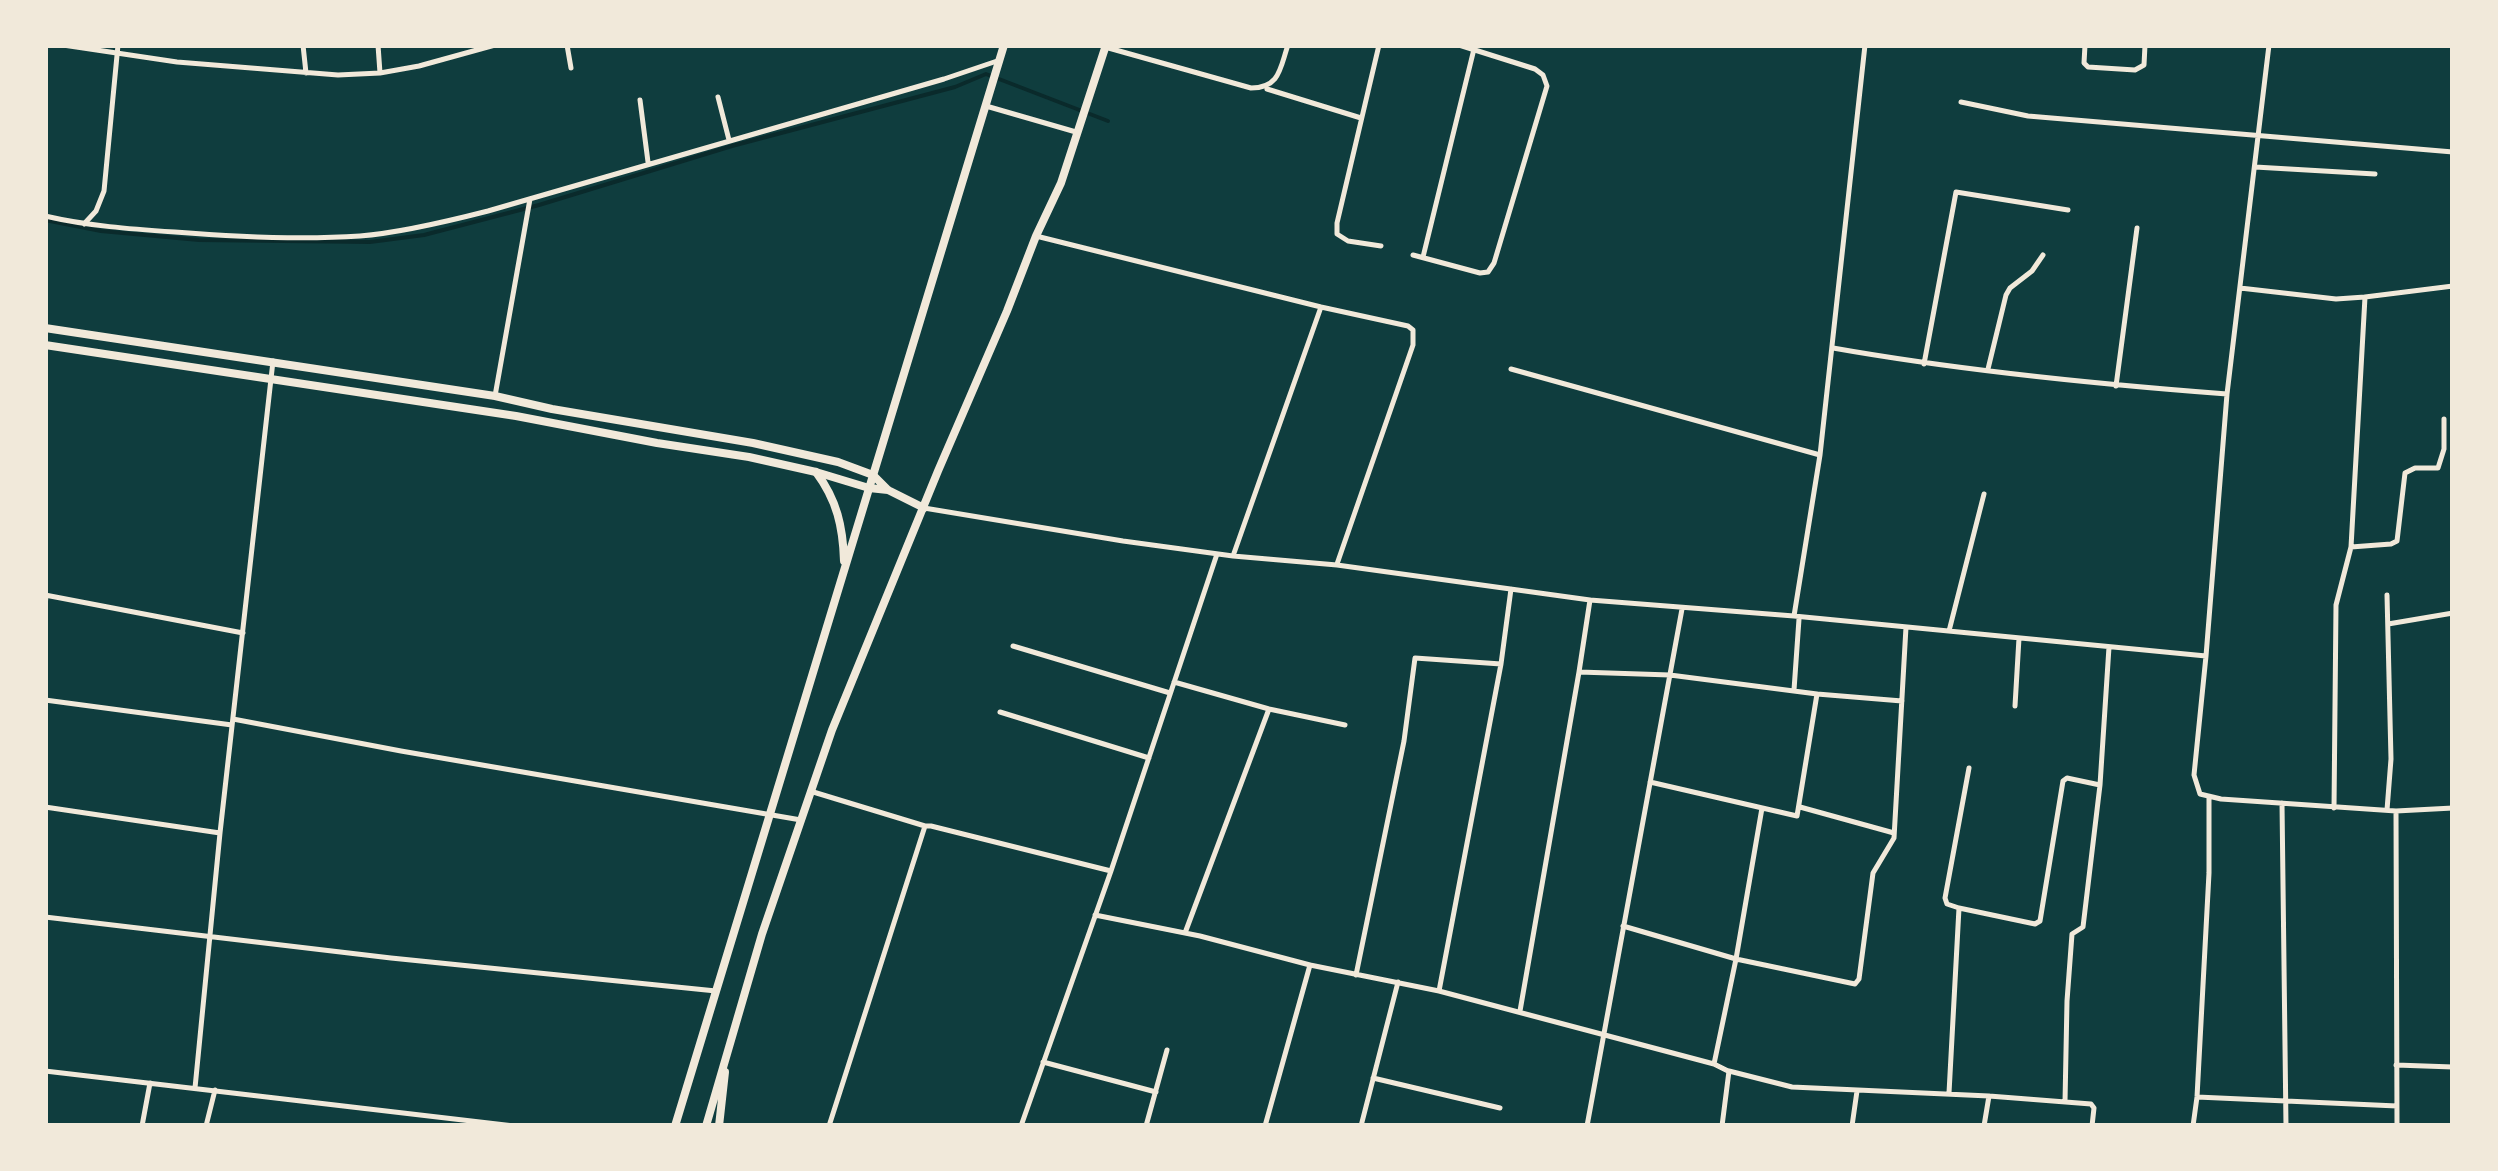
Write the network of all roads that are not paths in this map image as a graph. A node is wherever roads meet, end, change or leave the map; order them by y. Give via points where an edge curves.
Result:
1 (64, 45) edge
2 (118, 45) edge
3 (304, 45) edge
4 (378, 45) edge
5 (495, 45) edge
6 (567, 45) edge
7 (1004, 45) edge
8 (1288, 45) edge
9 (1379, 45) edge
10 (1459, 45) edge
11 (1865, 45) edge
12 (2085, 45) edge
13 (2146, 45) edge
14 (2268, 45) edge
15 (484, 46) edge
16 (1106, 46) edge
17 (1474, 49) junction
18 (116, 54) junction
19 (999, 61) junction
20 (571, 68) dead end
21 (380, 73) junction
22 (306, 74) junction
23 (1264, 88) junction
24 (718, 97) dead end
25 (640, 100) dead end
26 (987, 101) junction
27 (1961, 102) dead end
28 (1362, 118) junction
29 (1080, 129) junction
30 (2258, 136) junction
31 (728, 140) junction
32 (2453, 152) edge
33 (648, 164) junction
34 (2255, 166) junction
35 (2375, 174) dead end
36 (530, 201) junction
37 (2068, 210) dead end
38 (45, 216) edge
39 (84, 224) junction
40 (2137, 228) dead end
41 (1036, 236) junction
42 (1381, 246) dead end
43 (2043, 255) dead end
44 (1412, 256) dead end
45 (1422, 257) junction
46 (2453, 286) edge
47 (2240, 288) junction
48 (2366, 297) junction
49 (1321, 306) junction
50 (45, 328) edge
51 (102, 337) junction
52 (45, 345) edge
53 (1832, 348) junction
54 (100, 354) junction
55 (273, 361) junction
56 (1924, 364) junction
57 (1511, 368) dead end
58 (1988, 370) junction
59 (271, 378) junction
60 (2116, 386) junction
61 (2227, 394) junction
62 (495, 396) junction
63 (2444, 419) dead end
64 (1820, 455) junction
65 (816, 472) junction
66 (873, 475) junction
67 (870, 488) junction
68 (888, 490) junction
69 (1984, 494) dead end
70 (924, 508) junction
71 (2351, 547) junction
72 (1217, 554) junction
73 (1233, 556) junction
74 (1337, 566) junction
75 (844, 570) junction
76 (1511, 590) junction
77 (45, 595) edge
78 (2387, 595) dead end
79 (1590, 600) junction
80 (45, 607) edge
81 (1682, 608) junction
82 (2453, 613) edge
83 (1797, 617) junction
84 (2388, 624) junction
85 (1906, 626) junction
86 (1949, 631) junction
87 (242, 633) junction
88 (2019, 638) junction
89 (1013, 646) dead end
90 (2109, 647) junction
91 (2206, 656) junction
92 (1501, 664) junction
93 (1580, 672) junction
94 (1670, 675) junction
95 (1174, 682) junction
96 (1794, 690) junction
97 (1170, 692) junction
98 (1817, 694) junction
99 (45, 700) edge
100 (1902, 701) junction
101 (2015, 706) dead end
102 (1268, 708) junction
103 (1000, 712) dead end
104 (233, 722) junction
105 (1344, 725) dead end
106 (1148, 758) junction
107 (1969, 768) dead end
108 (1650, 782) junction
109 (2100, 785) junction
110 (810, 791) junction
111 (2208, 797) junction
112 (2282, 803) junction
113 (1800, 807) junction
114 (45, 808) edge
115 (1762, 808) junction
116 (2334, 808) junction
117 (2453, 808) edge
118 (2387, 810) junction
119 (2396, 811) junction
120 (770, 815) junction
121 (802, 820) junction
122 (925, 826) junction
123 (220, 833) junction
124 (1894, 833) junction
125 (1110, 872) junction
126 (1959, 908) junction
127 (1095, 915) junction
128 (45, 917) edge
129 (1623, 926) junction
130 (1186, 934) junction
131 (210, 935) junction
132 (1736, 959) junction
133 (1310, 965) junction
134 (1356, 975) junction
135 (1398, 982) junction
136 (716, 991) junction
137 (1438, 991) junction
138 (1520, 1012) junction
139 (732, 1033) junction
140 (1604, 1036) junction
141 (1167, 1050) dead end
142 (1044, 1062) junction
143 (1714, 1064) junction
144 (2396, 1066) junction
145 (2453, 1067) edge
146 (45, 1071) edge
147 (1729, 1071) junction
148 (1373, 1078) junction
149 (150, 1083) junction
150 (195, 1088) junction
151 (215, 1090) junction
152 (1857, 1091) junction
153 (1156, 1092) junction
154 (1949, 1094) junction
155 (1989, 1096) junction
156 (2196, 1098) junction
157 (2065, 1102) junction
158 (2286, 1103) junction
159 (2397, 1106) junction
160 (1500, 1108) dead end
161 (485, 1124) edge
162 (142, 1126) edge
163 (206, 1126) edge
164 (514, 1126) edge
165 (676, 1126) edge
166 (706, 1126) edge
167 (719, 1126) edge
168 (828, 1126) edge
169 (1021, 1126) edge
170 (1146, 1126) edge
171 (1265, 1126) edge
172 (1362, 1126) edge
173 (1587, 1126) edge
174 (1722, 1126) edge
175 (1852, 1126) edge
176 (1984, 1126) edge
177 (2092, 1126) edge
178 (2193, 1126) edge
179 (2286, 1126) edge
180 (2397, 1126) edge

1 - 18 street
2 - 18 street
3 - 22 street
4 - 21 street
5 - 15 street
6 - 20 street
7 - 19 main road
8 - 23 street via 1276,78
9 - 28 street
10 - 17 street
11 - 53 street
12 - 13 street via 2088,67 2135,70 2144,65
14 - 30 street
15 - 21 street
16 - 23 street
16 - 29 main road
17 - 45 street
17 - 45 street via 1535,69 1547,86 1488,272
18 - 22 street
18 - 39 street via 104,191
19 - 26 main road
19 - 31 street
21 - 22 street
23 - 28 street
24 - 31 street
25 - 33 street
26 - 29 street
26 - 66 main road
27 - 30 street via 2028,116
28 - 42 street via 1338,234
29 - 41 main road
30 - 32 street
30 - 34 street
31 - 33 street
33 - 36 street
34 - 35 street
34 - 47 street
36 - 39 street via 364,236 244,236
36 - 62 street
37 - 56 street via 1956,192
38 - 39 street
40 - 60 street
41 - 49 street
41 - 70 main road
43 - 58 street via 2006,294
44 - 45 street
46 - 48 street
47 - 48 street
47 - 61 street
48 - 71 street
49 - 73 street
49 - 74 street via 1408,326 1414,335
50 - 51 main road
51 - 54 main road
51 - 55 main road
52 - 54 main road
53 - 56 street
53 - 64 street
54 - 59 main road
55 - 59 street
55 - 62 main road
56 - 58 street
57 - 64 street
58 - 60 street
59 - 65 main road
59 - 87 street
60 - 61 street
61 - 91 street
62 - 66 main road via 753,443
63 - 71 street via 2438,468 2404,473 2397,541
64 - 83 street
65 - 67 main road
65 - 75 main road via 837,510
66 - 67 main road
66 - 68 main road
67 - 68 main road
67 - 75 main road
68 - 70 main road
69 - 86 street
70 - 72 street
70 - 110 main road
71 - 116 street via 2336,605
72 - 73 street
72 - 95 street
73 - 74 street
74 - 76 street
75 - 120 main road
76 - 79 street
76 - 92 street
77 - 80 street
77 - 87 street
78 - 84 street
79 - 81 street
79 - 93 street
81 - 83 street
81 - 94 street
82 - 84 street
83 - 85 street
83 - 96 street
84 - 118 street
85 - 86 street
85 - 100 street
86 - 88 street
87 - 104 street
88 - 90 street
88 - 101 street
89 - 97 street
90 - 91 street
90 - 109 street
91 - 111 street via 2194,774 2200,794
92 - 134 street via 1416,658
92 - 137 street
93 - 94 street
93 - 138 street
94 - 96 street
94 - 108 street
95 - 97 street
95 - 102 street
96 - 98 street
97 - 106 street
98 - 100 street
98 - 113 street
99 - 104 street
100 - 124 street
102 - 105 street
102 - 130 street
103 - 106 street
104 - 120 street
104 - 123 street
106 - 125 street
107 - 126 street via 1944,898
108 - 115 street
108 - 129 street
109 - 126 street via 2064,780 2040,921
109 - 157 street via 2083,927 2072,934
110 - 121 main road
110 - 122 street
111 - 112 street
111 - 156 street
112 - 116 street
112 - 158 street
113 - 115 street via 1797,816
113 - 124 street
114 - 123 street
115 - 132 street
116 - 118 street
117 - 119 street
118 - 119 street
119 - 144 street
120 - 121 street
120 - 136 main road
121 - 139 main road
122 - 125 street
122 - 168 street
123 - 131 street
124 - 132 street via 1873,874 1854,984
125 - 127 street
126 - 154 street
127 - 130 street
127 - 142 street
128 - 131 street
129 - 132 street
129 - 140 street
130 - 133 street
131 - 136 street
131 - 150 street
132 - 143 street
133 - 134 street
133 - 171 street
134 - 135 street
135 - 137 street
135 - 148 street
136 - 165 main road
137 - 138 street
138 - 140 street
139 - 166 main road
139 - 167 main road
140 - 143 street
140 - 173 street
141 - 153 street
142 - 153 street
142 - 169 street
143 - 147 street
144 - 145 street
144 - 159 street
146 - 149 street
147 - 152 street via 1792,1087
147 - 174 street
148 - 160 street
148 - 172 street
149 - 150 street
149 - 162 street
150 - 151 street
151 - 161 street
151 - 163 street
152 - 154 street
152 - 175 street
153 - 170 street
154 - 155 street
155 - 157 street
155 - 176 street
156 - 158 street
156 - 178 street
157 - 177 street via 2091,1104
158 - 159 street
158 - 179 street
159 - 180 street
161 - 164 street

